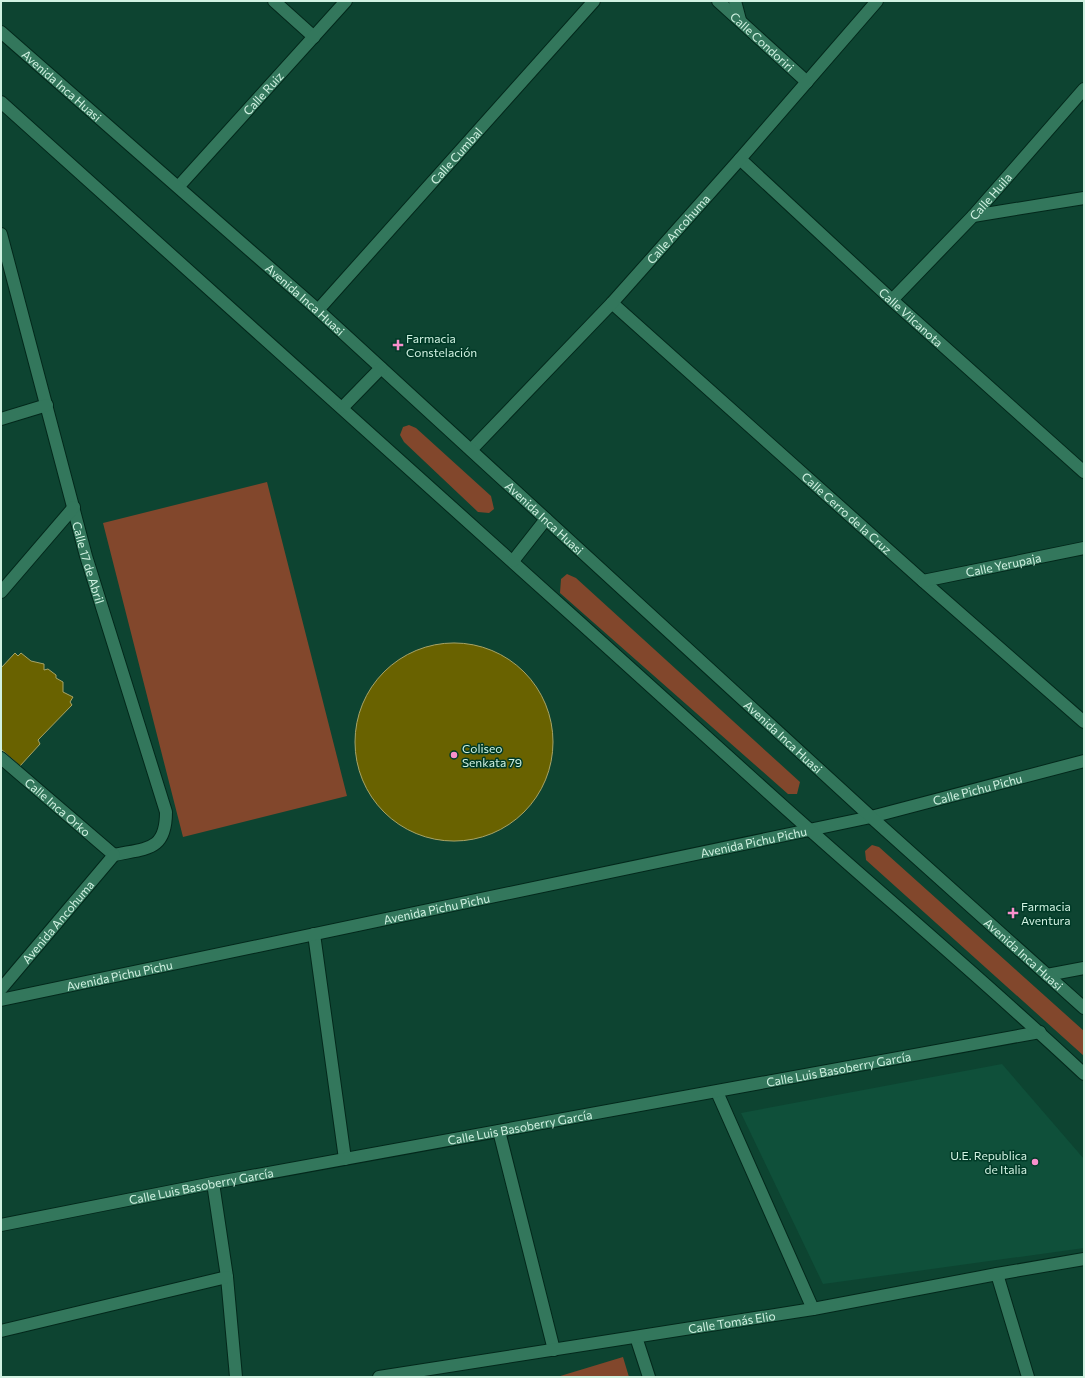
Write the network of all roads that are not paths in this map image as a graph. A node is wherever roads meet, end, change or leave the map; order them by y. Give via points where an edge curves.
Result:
1 (274, 1) edge
2 (346, 1) edge
3 (594, 1) edge
4 (718, 1) edge
5 (735, 1) edge
6 (877, 1) edge
7 (740, 20) junction
8 (1, 32) edge
9 (314, 37) junction
10 (808, 82) junction
11 (1084, 89) edge
12 (1, 102) edge
13 (740, 159) junction
14 (179, 186) junction
15 (1084, 198) edge
16 (974, 216) junction
17 (1, 234) edge
18 (892, 300) junction
19 (612, 303) junction
20 (318, 310) junction
21 (381, 368) junction
22 (47, 405) junction
23 (343, 408) junction
24 (1, 419) edge
25 (471, 450) junction
26 (1084, 472) edge
27 (74, 507) junction
28 (546, 519) junction
29 (1084, 548) edge
30 (513, 561) junction
31 (923, 581) junction
32 (1, 592) edge
33 (1084, 722) edge
34 (1, 758) edge
35 (1084, 761) edge
36 (871, 817) junction
37 (809, 830) junction
38 (114, 855) junction
39 (314, 934) junction
40 (1084, 968) edge
41 (1047, 975) junction
42 (1, 989) edge
43 (1, 1000) edge
44 (1084, 1008) edge
45 (1040, 1032) junction
46 (1084, 1074) edge
47 (718, 1092) junction
48 (499, 1131) junction
49 (345, 1160) junction
50 (213, 1183) junction
51 (1, 1225) edge
52 (1084, 1259) edge
53 (997, 1274) junction
54 (226, 1277) junction
55 (813, 1309) junction
56 (1, 1331) edge
57 (636, 1337) junction
58 (554, 1350) junction
59 (236, 1377) edge
60 (378, 1377) edge
61 (649, 1377) edge
62 (1028, 1377) edge

1 - 9 street
2 - 9 street, Calle Ruiz
3 - 20 street, Calle Cumbal
4 - 7 street, Calle Condoriri
5 - 7 street
6 - 10 street, Calle Ancohuma
7 - 10 street, Calle Condoriri
8 - 14 street, Avenida Inca Huasi
9 - 14 street, Calle Ruiz
10 - 13 street, Calle Ancohuma
11 - 16 street, Calle Huila
12 - 23 street
13 - 18 street, Calle Vilcanota
13 - 19 street, Calle Ancohuma
14 - 20 street, Avenida Inca Huasi
15 - 16 street
16 - 18 street, Calle Huila
17 - 22 street, Calle 17 de Abril
18 - 26 street, Calle Vilcanota
19 - 25 street, Calle Ancohuma
19 - 31 street, Calle Cerro de la Cruz
20 - 21 street, Avenida Inca Huasi
21 - 23 street
21 - 25 street, Avenida Inca Huasi
22 - 24 street
22 - 27 street, Calle 17 de Abril
23 - 30 street
25 - 28 street, Avenida Inca Huasi
27 - 32 street
27 - 38 street, Calle 17 de Abril via 86,556 166,812 166,828 160,839 149,848
28 - 30 street
28 - 36 street, Avenida Inca Huasi
29 - 31 street, Calle Yerupaja
30 - 37 street
31 - 33 street, Calle Cerro de la Cruz
34 - 38 street, Calle Inca Orko
35 - 36 street, Calle Pichu Pichu
36 - 37 street, Avenida Pichu Pichu
36 - 41 street, Avenida Inca Huasi
37 - 39 street, Avenida Pichu Pichu
37 - 45 street
38 - 42 street, Avenida Ancohuma
39 - 43 street, Avenida Pichu Pichu
39 - 49 street
40 - 41 street
41 - 44 street, Avenida Inca Huasi
45 - 46 street
45 - 47 street, Calle Luis Basoberry García
47 - 48 street, Calle Luis Basoberry García
47 - 55 street
48 - 49 street, Calle Luis Basoberry García
48 - 58 street
49 - 50 street, Calle Luis Basoberry García
50 - 51 street, Calle Luis Basoberry García
50 - 54 street
52 - 53 street, Calle Tomás Elio
53 - 55 street, Calle Tomás Elio
53 - 62 street
54 - 56 street
54 - 59 street
55 - 57 street, Calle Tomás Elio
57 - 58 street, Calle Tomás Elio
57 - 61 street
58 - 60 street, Calle Tomás Elio

